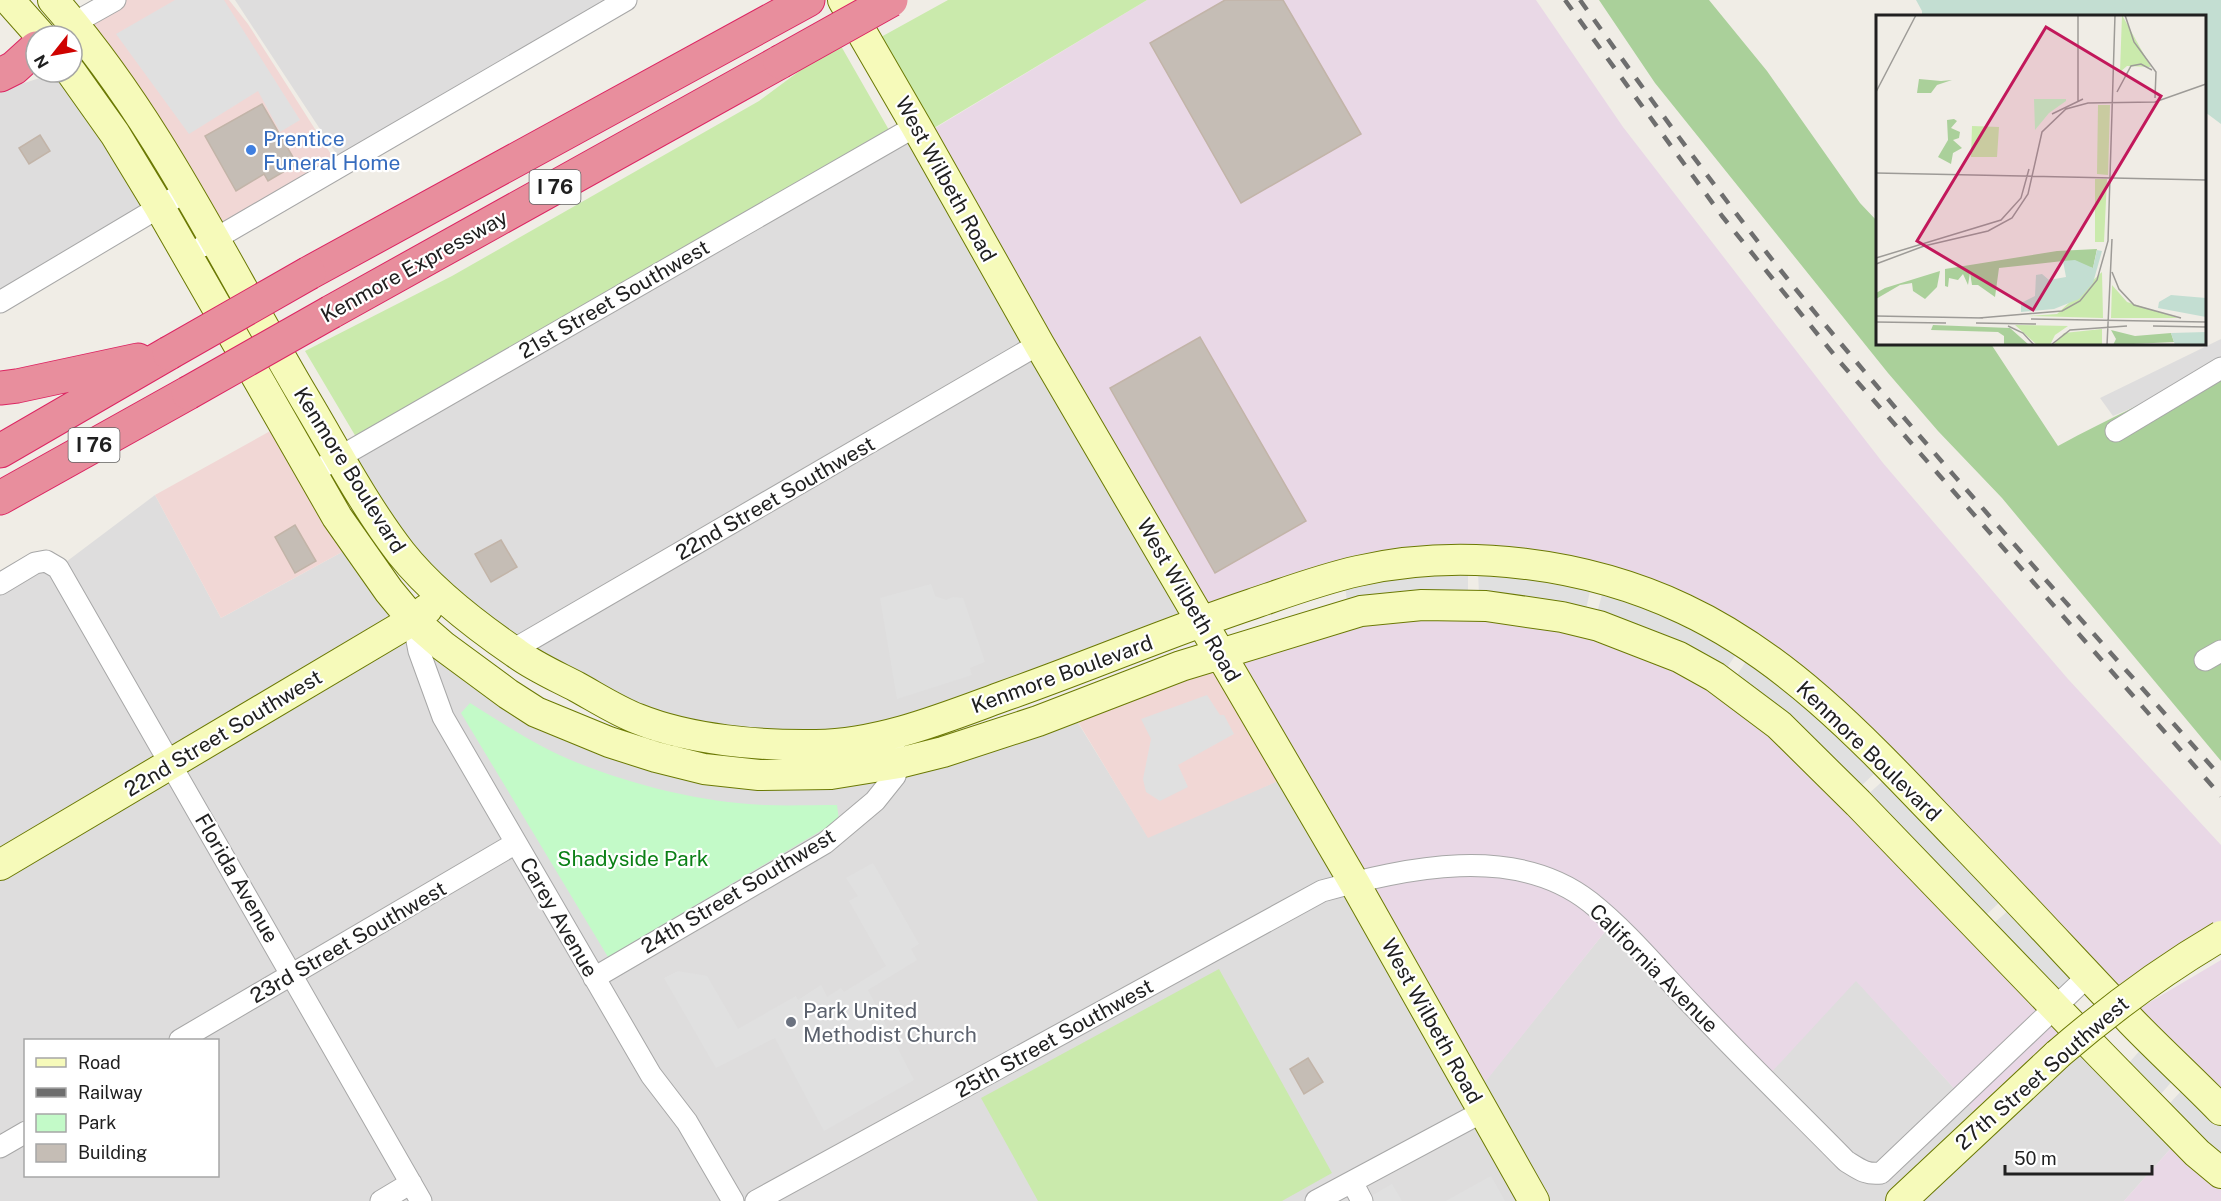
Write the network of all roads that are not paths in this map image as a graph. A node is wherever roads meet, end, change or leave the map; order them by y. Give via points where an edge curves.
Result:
1 (9, 0) edge
2 (53, 0) edge
3 (115, 0) edge
4 (626, 0) edge
5 (808, 0) edge
6 (843, 0) edge
7 (891, 0) edge
8 (30, 24) edge
9 (60, 24) edge
10 (73, 24) edge
11 (24, 44) edge
12 (0, 49) edge
13 (84, 52) edge
14 (24, 59) edge
15 (0, 75) edge
16 (80, 84) edge
17 (916, 126) junction
18 (189, 190) junction
19 (160, 208) junction
20 (215, 239) junction
21 (187, 255) junction
22 (0, 302) edge
23 (1039, 344) junction
24 (169, 353) junction
25 (2221, 368) edge
26 (0, 388) edge
27 (2116, 430) dead end
28 (0, 451) edge
29 (340, 457) junction
30 (312, 473) junction
31 (0, 498) edge
32 (0, 584) edge
33 (442, 596) junction
34 (413, 620) junction
35 (1201, 621) junction
36 (511, 651) junction
37 (1220, 654) junction
38 (889, 735) junction
39 (899, 763) junction
40 (171, 764) junction
41 (516, 843) junction
42 (0, 865) edge
43 (1355, 884) junction
44 (2221, 936) edge
45 (292, 974) junction
46 (2090, 975) junction
47 (594, 978) junction
48 (2055, 1008) junction
49 (183, 1039) edge
50 (2221, 1110) edge
51 (1482, 1112) junction
52 (24, 1133) edge
53 (0, 1147) edge
54 (2221, 1173) edge
55 (1870, 1174) joint
56 (1352, 1182) junction
57 (416, 1192) edge
58 (381, 1201) edge
59 (733, 1201) edge
60 (756, 1201) edge
61 (1316, 1201) edge
62 (1362, 1201) edge
63 (1534, 1201) edge
64 (1902, 1201) edge

1 - 8 main road
2 - 9 main road, Kenmore Boulevard
3 - 10 street
4 - 20 street
5 - 24 highway, Kenmore Expressway / I 76, bridge
6 - 17 main road, West Wilbeth Road
7 - 31 highway, Kenmore Expressway / I 76, bridge
11 - 12 highway
13 - 18 main road, Kenmore Boulevard via 125,92
14 - 15 highway
16 - 19 main road, Kenmore Boulevard
17 - 23 main road, West Wilbeth Road
17 - 29 street, 21st Street Southwest
18 - 19 street
18 - 20 main road, Kenmore Boulevard
19 - 21 main road, Kenmore Boulevard
19 - 22 street
20 - 21 street
20 - 29 main road, Kenmore Boulevard
21 - 30 main road, Kenmore Boulevard
23 - 35 main road, West Wilbeth Road
23 - 36 street, 22nd Street Southwest
24 - 26 highway
24 - 28 highway, Kenmore Expressway / I 76
25 - 27 street
29 - 30 street, 21st Street Southwest
29 - 33 main road, Kenmore Boulevard via 368,506 404,556
30 - 34 main road, Kenmore Boulevard via 355,545
32 - 40 street, Florida Avenue via 35,563 46,561 58,568
33 - 34 main road, 22nd Street Southwest
33 - 36 main road, Kenmore Boulevard
34 - 39 main road, Kenmore Boulevard via 536,712 656,757 704,769 791,776
34 - 40 main road, 22nd Street Southwest
34 - 41 street, Carey Avenue via 419,651 443,717
35 - 37 main road, West Wilbeth Road
35 - 38 main road, Kenmore Boulevard via 1050,680
35 - 46 main road, Kenmore Boulevard via 1356,571 1413,562 1487,560 1539,567 1617,583 1665,601 1718,626 1822,700
36 - 38 main road, Kenmore Boulevard via 639,720 681,731 762,744 817,745
37 - 39 main road, Kenmore Boulevard via 1038,721
37 - 43 main road, West Wilbeth Road
37 - 48 main road, Kenmore Boulevard via 1361,611 1463,605 1562,617 1599,626 1679,657 1715,677 1779,725
38 - 39 street
39 - 47 street, 24th Street Southwest via 895,776 875,801 825,843
40 - 42 main road, 22nd Street Southwest
40 - 45 street, Florida Avenue
41 - 45 street, 23rd Street Southwest
41 - 47 street, Carey Avenue
43 - 51 main road, West Wilbeth Road
43 - 55 street, California Avenue via 1456,864 1497,867 1565,886 1626,935 1846,1161
43 - 60 street, 25th Street Southwest via 1322,891
44 - 64 main road, 27th Street Southwest, bridge via 2146,983 2093,1024
45 - 49 street, 23rd Street Southwest
45 - 57 street, Florida Avenue
46 - 48 street, 27th Street Southwest
46 - 50 main road, Kenmore Boulevard via 2136,1027
47 - 59 street, Carey Avenue
48 - 54 main road, Kenmore Boulevard
48 - 55 street, 27th Street Southwest via 1881,1173
51 - 56 street
51 - 63 main road, West Wilbeth Road
52 - 53 street
56 - 61 street
56 - 62 street
57 - 58 street

